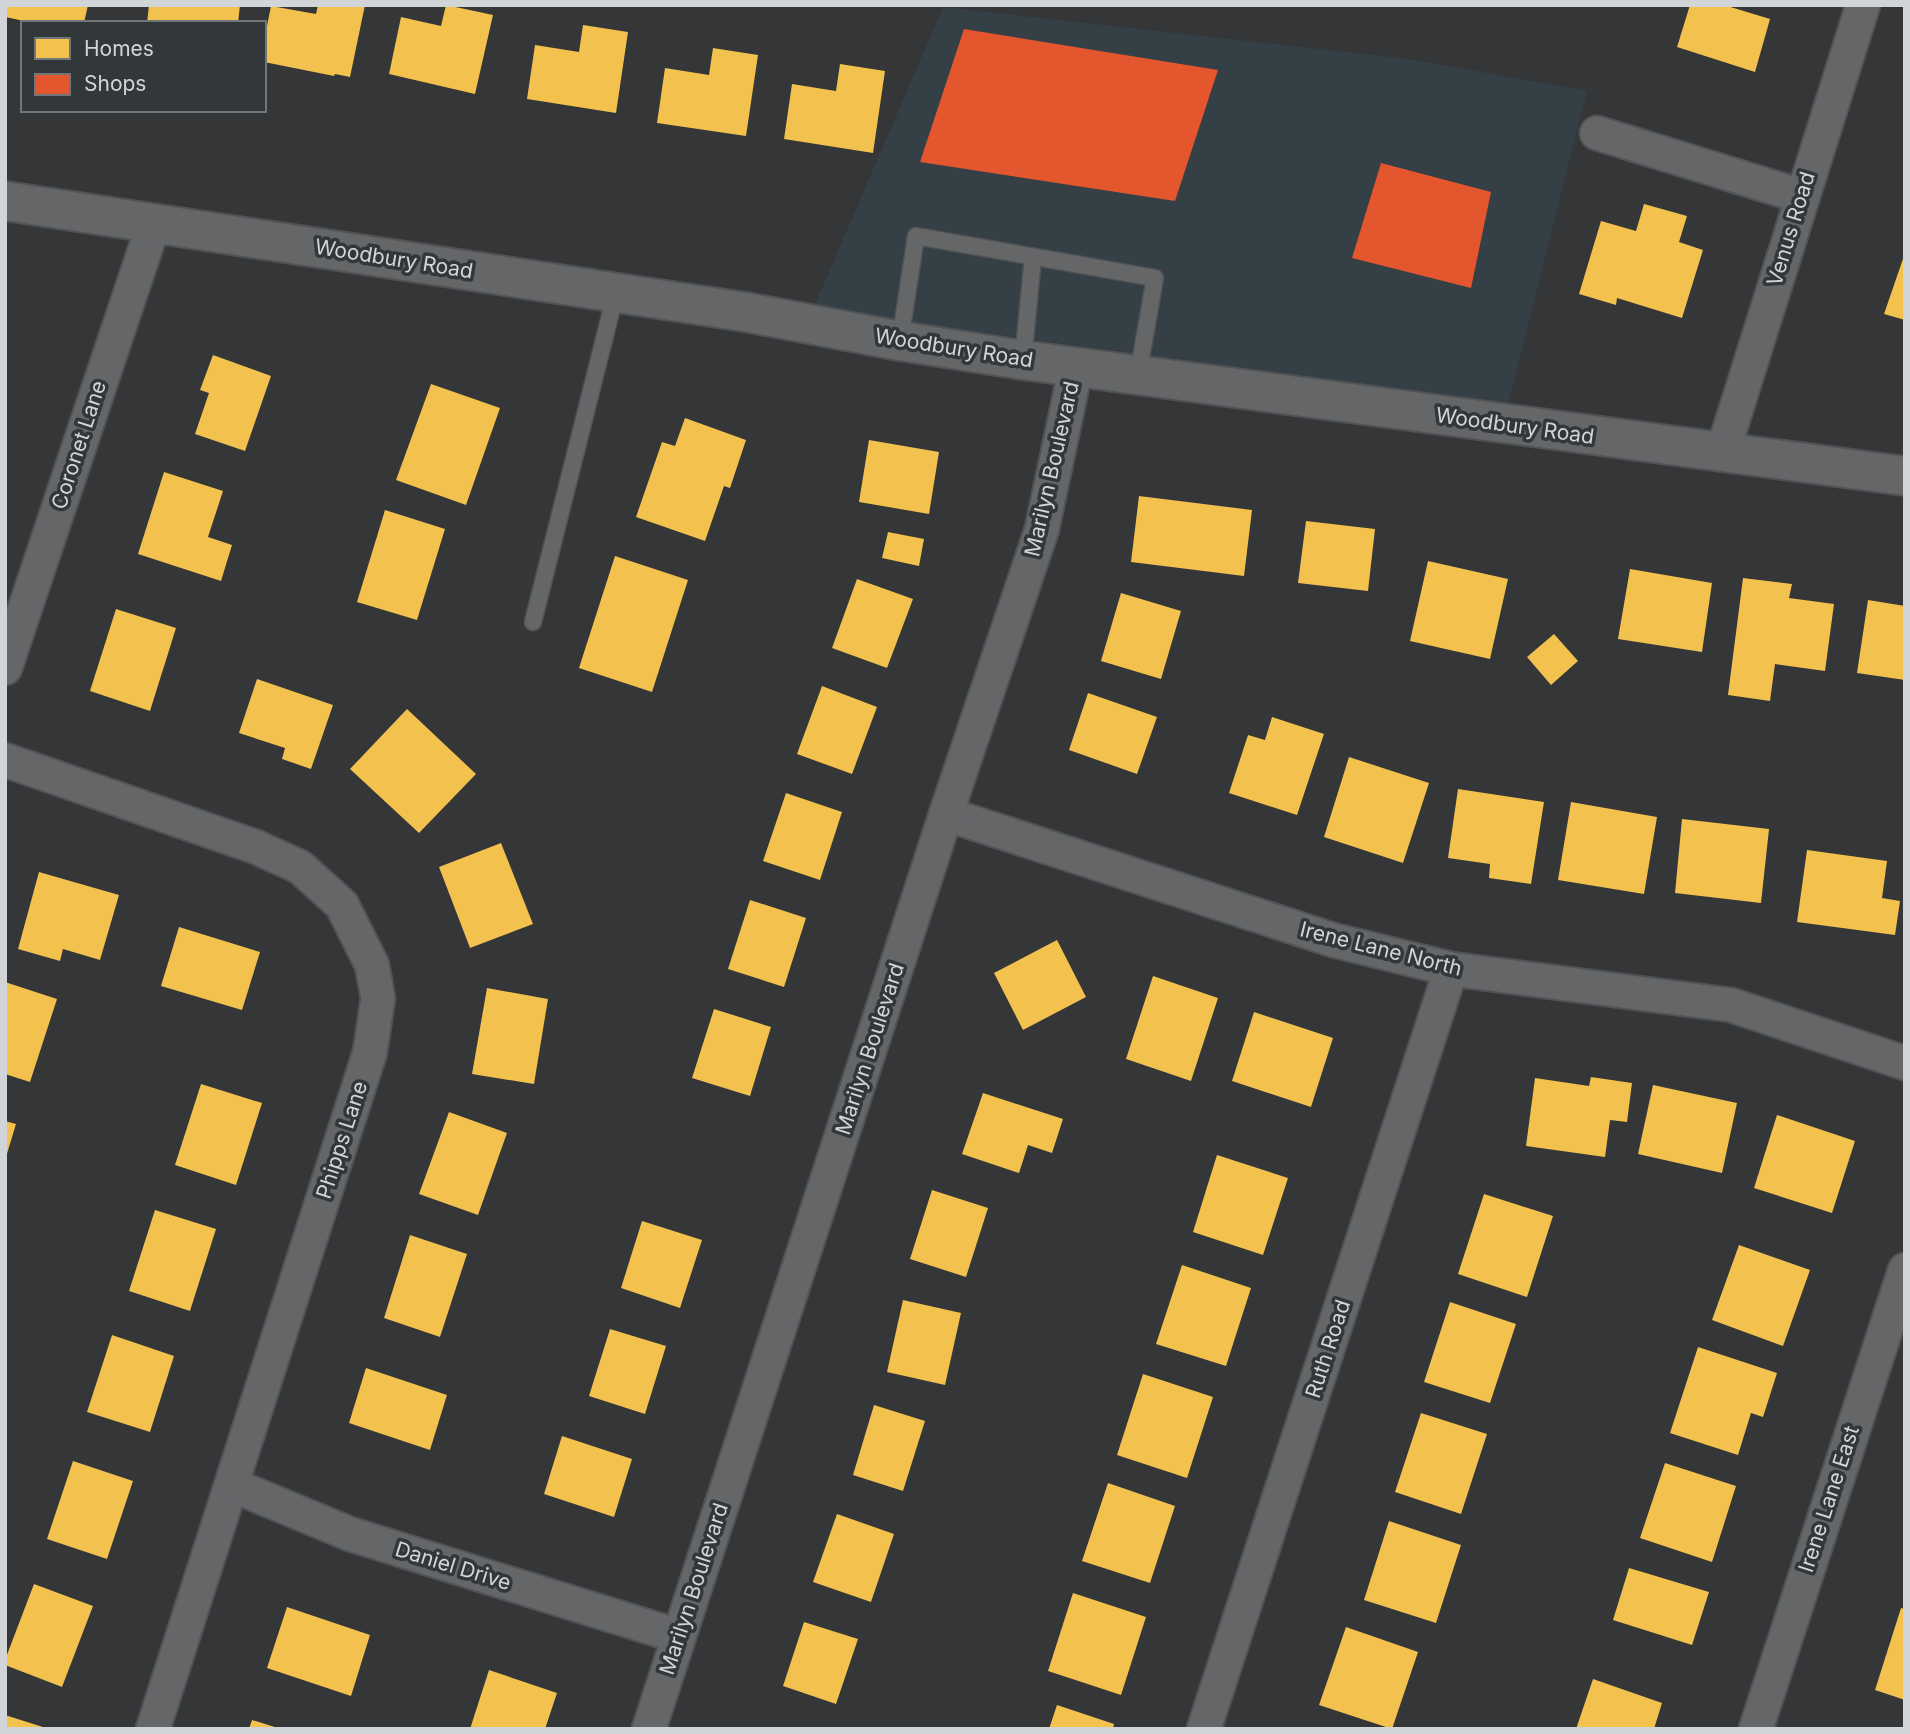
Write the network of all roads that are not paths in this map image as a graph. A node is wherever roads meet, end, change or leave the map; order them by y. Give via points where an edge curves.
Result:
1 (1863, 5) edge
2 (1597, 132) dead end
3 (1801, 196) junction
4 (5, 201) edge
5 (153, 223) junction
6 (1033, 257) junction
7 (616, 292) junction
8 (900, 341) junction
9 (1023, 360) junction
10 (1076, 366) junction
11 (1138, 375) junction
12 (1722, 454) junction
13 (1905, 476) edge
14 (533, 622) dead end
15 (5, 668) edge
16 (5, 760) edge
17 (946, 814) junction
18 (1451, 970) junction
19 (1905, 1063) edge
20 (1905, 1270) edge
21 (232, 1485) junction
22 (678, 1636) junction
23 (153, 1729) edge
24 (649, 1729) edge
25 (1204, 1729) edge
26 (1756, 1729) edge

1 - 3 street, Venus Road
2 - 3 street
3 - 12 street, Venus Road
4 - 5 main road, Woodbury Road
5 - 7 main road, Woodbury Road
5 - 15 street, Coronet Lane
6 - 8 lane via 916,236
6 - 9 lane
6 - 11 lane via 1156,278
7 - 8 main road, Woodbury Road
7 - 14 lane
8 - 9 main road, Woodbury Road
9 - 10 main road, Woodbury Road
10 - 11 main road, Woodbury Road
10 - 17 street, Marilyn Boulevard via 1042,529
11 - 12 main road, Woodbury Road
12 - 13 main road, Woodbury Road
16 - 21 street, Phipps Lane via 256,847 300,867 342,905 372,965 378,998 370,1052
17 - 18 street, Irene Lane North via 1333,940
17 - 22 street, Marilyn Boulevard
18 - 19 street, Irene Lane North via 1731,1004
18 - 25 street, Ruth Road
20 - 26 street, Irene Lane East
21 - 22 street, Daniel Drive via 349,1534
21 - 23 street, Phipps Lane
22 - 24 street, Marilyn Boulevard

